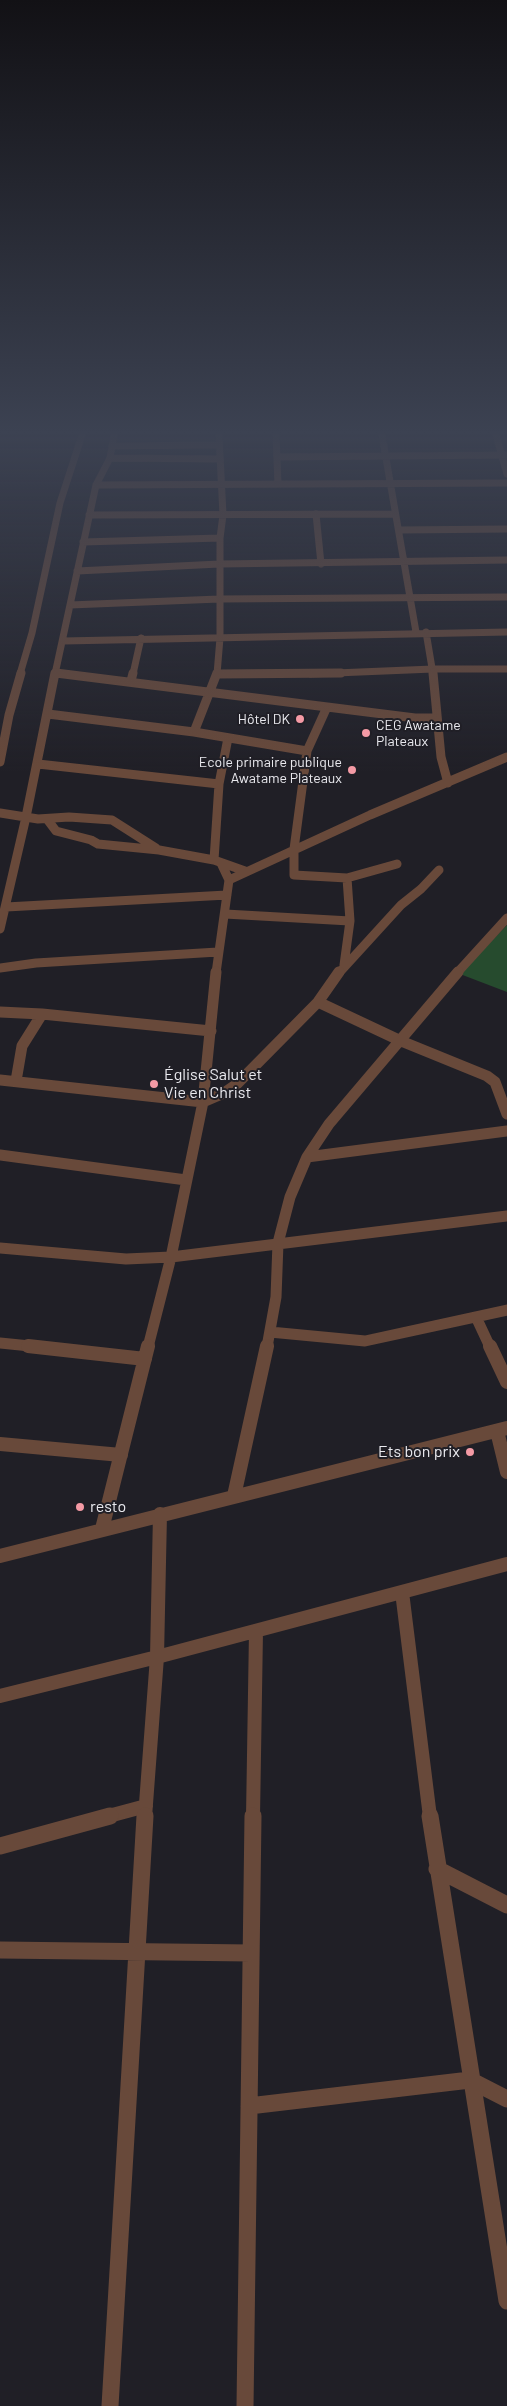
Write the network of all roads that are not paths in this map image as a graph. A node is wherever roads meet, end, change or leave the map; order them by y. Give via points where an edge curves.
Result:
1 (51, 547) edge
2 (82, 547) edge
3 (220, 547) edge
4 (319, 547) edge
5 (402, 547) edge
6 (507, 560) edge
7 (404, 561) junction
8 (219, 564) junction
9 (321, 564) junction
10 (77, 571) junction
11 (410, 596) junction
12 (507, 597) edge
13 (219, 600) junction
14 (70, 605) junction
15 (416, 632) junction
16 (426, 632) junction
17 (507, 632) edge
18 (141, 638) junction
19 (220, 638) junction
20 (63, 640) junction
21 (434, 669) junction
22 (507, 669) edge
23 (56, 673) junction
24 (217, 674) junction
25 (131, 680) junction
26 (212, 693) junction
27 (327, 707) junction
28 (48, 714) junction
29 (436, 718) junction
30 (194, 732) junction
31 (228, 738) junction
32 (307, 750) junction
33 (507, 757) edge
34 (0, 762) edge
35 (38, 764) junction
36 (448, 783) junction
37 (219, 784) junction
38 (0, 813) edge
39 (26, 817) junction
40 (47, 819) junction
41 (294, 849) junction
42 (159, 850) junction
43 (217, 862) junction
44 (397, 864) dead end
45 (439, 870) dead end
46 (245, 871) junction
47 (348, 878) junction
48 (229, 880) junction
49 (227, 895) junction
50 (6, 907) junction
51 (224, 914) junction
52 (507, 918) edge
53 (350, 921) junction
54 (0, 929) edge
55 (218, 952) junction
56 (344, 965) junction
57 (0, 968) edge
58 (318, 1002) junction
59 (0, 1012) edge
60 (42, 1014) junction
61 (211, 1031) junction
62 (401, 1041) junction
63 (0, 1080) edge
64 (16, 1082) junction
65 (203, 1102) junction
66 (507, 1114) edge
67 (507, 1131) edge
68 (0, 1155) edge
69 (307, 1157) junction
70 (186, 1180) junction
71 (507, 1216) edge
72 (278, 1243) junction
73 (0, 1248) edge
74 (171, 1257) junction
75 (507, 1310) edge
76 (476, 1317) junction
77 (270, 1332) junction
78 (0, 1343) edge
79 (145, 1359) junction
80 (507, 1382) edge
81 (502, 1429) edge
82 (0, 1444) edge
83 (121, 1455) junction
84 (507, 1472) edge
85 (234, 1496) junction
86 (160, 1514) junction
87 (102, 1530) junction
88 (0, 1556) edge
89 (507, 1564) edge
90 (402, 1592) junction
91 (256, 1632) junction
92 (158, 1657) junction
93 (0, 1696) edge
94 (146, 1806) junction
95 (0, 1846) edge
96 (437, 1869) junction
97 (507, 1905) edge
98 (0, 1950) edge
99 (136, 1951) junction
100 (251, 1953) junction
101 (470, 2080) junction
102 (507, 2099) edge
103 (249, 2106) junction
104 (507, 2302) edge
105 (110, 2406) edge
106 (245, 2406) edge

1 - 34 street
2 - 10 street
3 - 8 street
4 - 9 street
5 - 7 street
6 - 7 street
7 - 9 street
7 - 11 street
8 - 9 street
8 - 10 street
8 - 13 street
10 - 14 street
11 - 12 street
11 - 13 street
11 - 15 street
13 - 14 street
13 - 19 street
14 - 20 street
15 - 16 street
15 - 19 street
16 - 17 street
16 - 21 street
18 - 19 street
18 - 20 street
18 - 25 street
19 - 24 street
20 - 23 street
21 - 22 street
21 - 24 street via 309,675
21 - 29 street
23 - 25 street
23 - 28 street
24 - 26 street
25 - 26 street
26 - 27 street
26 - 30 street
27 - 29 street
27 - 32 street
28 - 30 street
28 - 35 street
29 - 36 street
30 - 31 street
31 - 32 street
31 - 37 street
32 - 41 street
33 - 36 street
35 - 37 street
35 - 39 street
36 - 41 street
37 - 43 street
38 - 39 street
39 - 40 street
39 - 50 street
40 - 42 street via 112,820
40 - 42 street via 56,832 98,844
41 - 46 street
41 - 47 street via 294,875
42 - 43 street
43 - 46 street
43 - 48 street
44 - 47 street
45 - 56 street
46 - 48 street
47 - 53 street
48 - 49 street
49 - 50 street
49 - 51 street
50 - 54 street
51 - 53 street
51 - 55 street
52 - 62 street
53 - 56 street
55 - 57 street
55 - 61 street
56 - 58 street
58 - 62 street
58 - 65 street via 236,1084
59 - 60 street
60 - 61 street
60 - 64 street via 22,1046
61 - 65 street
62 - 66 street via 495,1082
62 - 69 street via 329,1124
63 - 64 street
64 - 65 street
65 - 70 street
67 - 69 street
68 - 70 street
69 - 72 street via 290,1197
70 - 74 street
71 - 72 street
72 - 74 street
72 - 77 street via 276,1297
73 - 74 street via 126,1258
74 - 79 street
75 - 76 street
76 - 77 street via 366,1341
76 - 80 street
77 - 85 street
78 - 79 street
79 - 83 street
81 - 84 street
81 - 85 street
82 - 83 street
83 - 87 street
85 - 86 street
86 - 87 street
86 - 92 street
87 - 88 street
89 - 90 street
90 - 91 street
90 - 96 street
91 - 92 street
91 - 100 street
92 - 93 street
92 - 94 street
94 - 95 street
94 - 99 street
96 - 97 street
96 - 101 street
98 - 99 street
99 - 100 street
99 - 105 street
100 - 103 street
101 - 102 street
101 - 103 street
101 - 104 street
103 - 106 street

